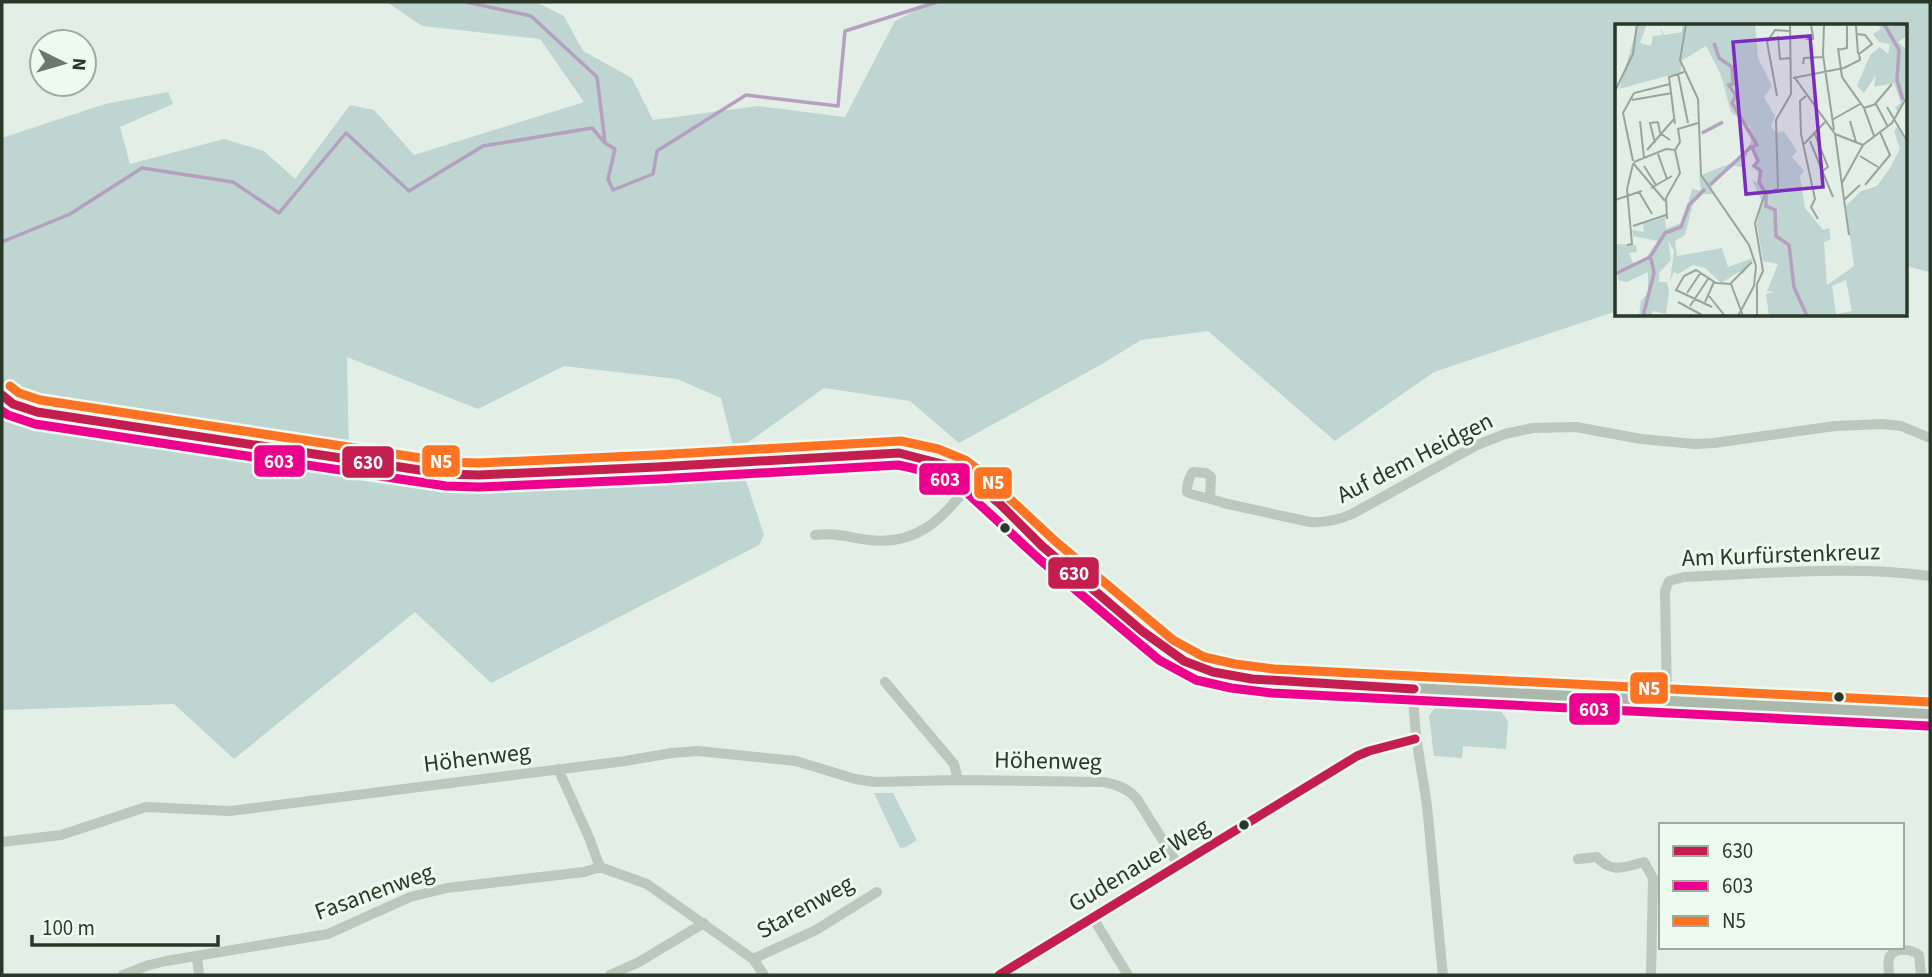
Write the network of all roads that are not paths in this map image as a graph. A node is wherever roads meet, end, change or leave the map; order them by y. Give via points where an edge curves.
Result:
1 (2, 395) edge
2 (1930, 438) edge
3 (973, 481) junction
4 (1210, 497) dead end
5 (815, 535) dead end
6 (1930, 576) edge
7 (885, 682) dead end
8 (1414, 689) junction
9 (1667, 700) junction
10 (1930, 715) edge
11 (1415, 739) junction
12 (558, 769) junction
13 (958, 780) junction
14 (2, 842) edge
15 (1578, 859) dead end
16 (1179, 866) junction
17 (600, 867) junction
18 (877, 892) dead end
19 (1093, 918) junction
20 (704, 923) junction
21 (197, 956) junction
22 (753, 959) junction
23 (123, 975) edge
24 (199, 975) edge
25 (610, 975) edge
26 (764, 975) edge
27 (999, 975) edge
28 (1128, 975) edge
29 (1443, 975) edge
30 (1651, 975) edge
31 (1889, 975) edge
32 (1921, 975) edge

1 - 3 street via 37,412 446,474 900,453 933,460
2 - 4 street, Auf dem Heidgen via 1883,424 1686,444 1587,428 1541,427 1490,439 1352,514 1327,522 1310,522
3 - 5 street via 940,519 909,537 883,541
3 - 8 street via 1155,643 1199,668 1262,680
6 - 9 street, Am Kurfürstenkreuz via 1818,572 1669,581 1665,591
7 - 13 street, Höhenweg via 954,764
8 - 9 street
8 - 11 street
9 - 10 street
11 - 16 street, Gudenauer Weg via 1357,756
11 - 29 street
12 - 13 street, Höhenweg via 698,751 796,761 875,782
12 - 14 street, Höhenweg via 230,811 146,807 61,835
12 - 17 street
13 - 16 street, Höhenweg via 1114,783 1138,799
15 - 30 street via 1597,857 1614,869 1644,862 1653,878
16 - 19 street, Gudenauer Weg
17 - 20 street via 647,884
17 - 21 street, Fasanenweg via 447,888 410,897 328,934
18 - 22 street, Starenweg via 816,930
19 - 27 street, Gudenauer Weg
19 - 28 street
20 - 22 street
20 - 25 street
21 - 23 street, Fasanenweg
21 - 24 street
22 - 26 street
31 - 32 street via 1892,954 1911,950 1919,955

